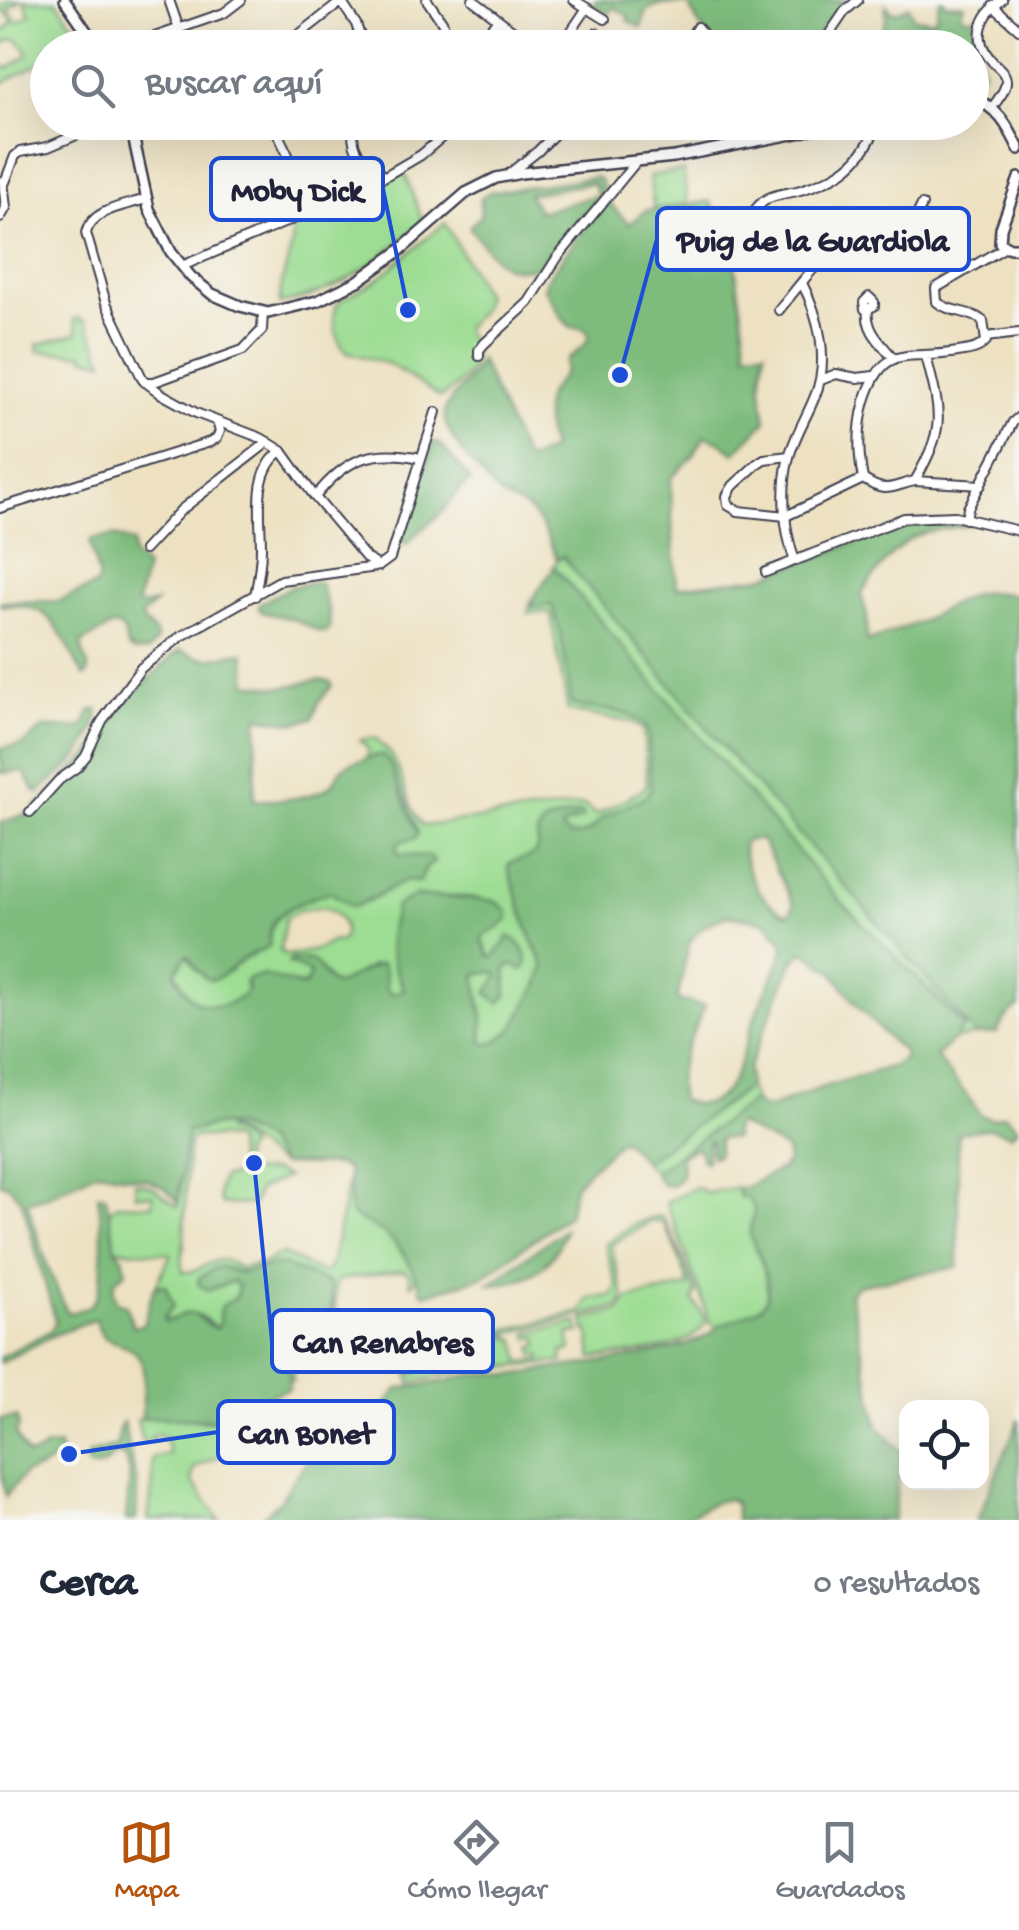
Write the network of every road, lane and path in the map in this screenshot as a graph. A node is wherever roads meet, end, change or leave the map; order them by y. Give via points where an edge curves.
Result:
1 (65, 0) edge
2 (169, 0) edge
3 (241, 0) edge
4 (428, 0) edge
5 (473, 0) edge
6 (574, 0) edge
7 (858, 0) edge
8 (1002, 0) edge
9 (341, 1) edge
10 (993, 6) junction
11 (587, 8) junction
12 (605, 19) dead end
13 (500, 21) junction
14 (179, 29) junction
15 (1019, 29) edge
16 (86, 30) edge
17 (176, 30) edge
18 (305, 30) edge
19 (358, 30) edge
20 (444, 30) edge
21 (490, 30) edge
22 (512, 30) edge
23 (572, 30) edge
24 (832, 30) edge
25 (980, 30) edge
26 (989, 57) edge
27 (989, 106) edge
28 (992, 108) junction
29 (65, 140) edge
30 (135, 140) edge
31 (281, 140) edge
32 (354, 140) edge
33 (438, 140) edge
34 (549, 140) edge
35 (762, 140) edge
36 (870, 140) edge
37 (1019, 149) edge
38 (636, 162) junction
39 (384, 176) junction
40 (506, 176) junction
41 (1019, 178) edge
42 (2, 181) edge
43 (146, 199) junction
44 (922, 205) dead end
45 (300, 216) junction
46 (0, 218) edge
47 (1006, 246) junction
48 (1019, 246) edge
49 (728, 258) dead end
50 (182, 266) junction
51 (802, 283) junction
52 (868, 308) dead end
53 (779, 310) dead end
54 (262, 312) junction
55 (1019, 333) edge
56 (986, 338) junction
57 (479, 356) dead end
58 (926, 356) junction
59 (894, 359) junction
60 (874, 376) junction
61 (162, 380) junction
62 (821, 380) junction
63 (145, 382) junction
64 (160, 393) junction
65 (436, 412) dead end
66 (1019, 417) edge
67 (216, 422) junction
68 (246, 432) junction
69 (217, 438) junction
70 (268, 442) junction
71 (282, 451) junction
72 (790, 456) junction
73 (422, 458) junction
74 (863, 480) junction
75 (915, 481) junction
76 (981, 485) junction
77 (315, 497) junction
78 (0, 508) edge
79 (786, 516) junction
80 (966, 519) junction
81 (1019, 531) edge
82 (144, 550) dead end
83 (795, 561) junction
84 (379, 566) junction
85 (766, 572) dead end
86 (256, 596) junction
87 (30, 812) dead end

1 - 16 street
2 - 14 street
3 - 14 street
4 - 20 street
5 - 13 street
6 - 11 street
7 - 24 street
8 - 10 street
9 - 18 street
9 - 19 street
10 - 15 street
10 - 25 street
11 - 12 street
11 - 23 street
13 - 21 street
13 - 22 street
14 - 17 street
26 - 28 street via 1006,76
27 - 28 street
28 - 37 street
29 - 42 street via 20,152
30 - 43 street
31 - 45 street
32 - 39 street via 366,164
33 - 39 street
34 - 40 street
35 - 38 street
36 - 49 street via 850,167 762,202
38 - 40 street
38 - 57 street
39 - 45 street via 334,206
40 - 54 street via 466,194 344,290
41 - 47 street via 1001,228
42 - 46 street via 6,208
43 - 50 street
43 - 63 street via 97,216 86,234 105,301
44 - 51 street via 908,229 871,247 837,252
45 - 50 street
47 - 48 street
47 - 56 street via 936,288 944,308 980,317
50 - 54 street via 212,294
51 - 53 street
51 - 62 street via 821,337
52 - 59 street via 870,329
54 - 61 street via 262,330 243,350
55 - 56 street
56 - 58 street via 979,348
58 - 59 street
58 - 75 street via 937,436
59 - 60 street
60 - 62 street
60 - 74 street via 860,417
61 - 63 street
61 - 64 street
62 - 72 street
63 - 64 street
64 - 67 street
65 - 73 street
66 - 76 street
67 - 68 street
67 - 69 street
68 - 69 street
68 - 70 street
69 - 78 street
70 - 71 street
70 - 82 street via 182,510
71 - 77 street
71 - 86 street via 264,472
72 - 79 street
72 - 79 street via 764,459 727,496 738,512
73 - 77 street via 363,457 332,476
73 - 84 street via 390,558
74 - 75 street via 884,490
74 - 79 street
75 - 76 street
76 - 80 street
77 - 84 street
79 - 83 street
80 - 81 street
80 - 83 street via 904,518
83 - 85 street
84 - 86 street via 282,580
86 - 87 street via 141,668 86,756

